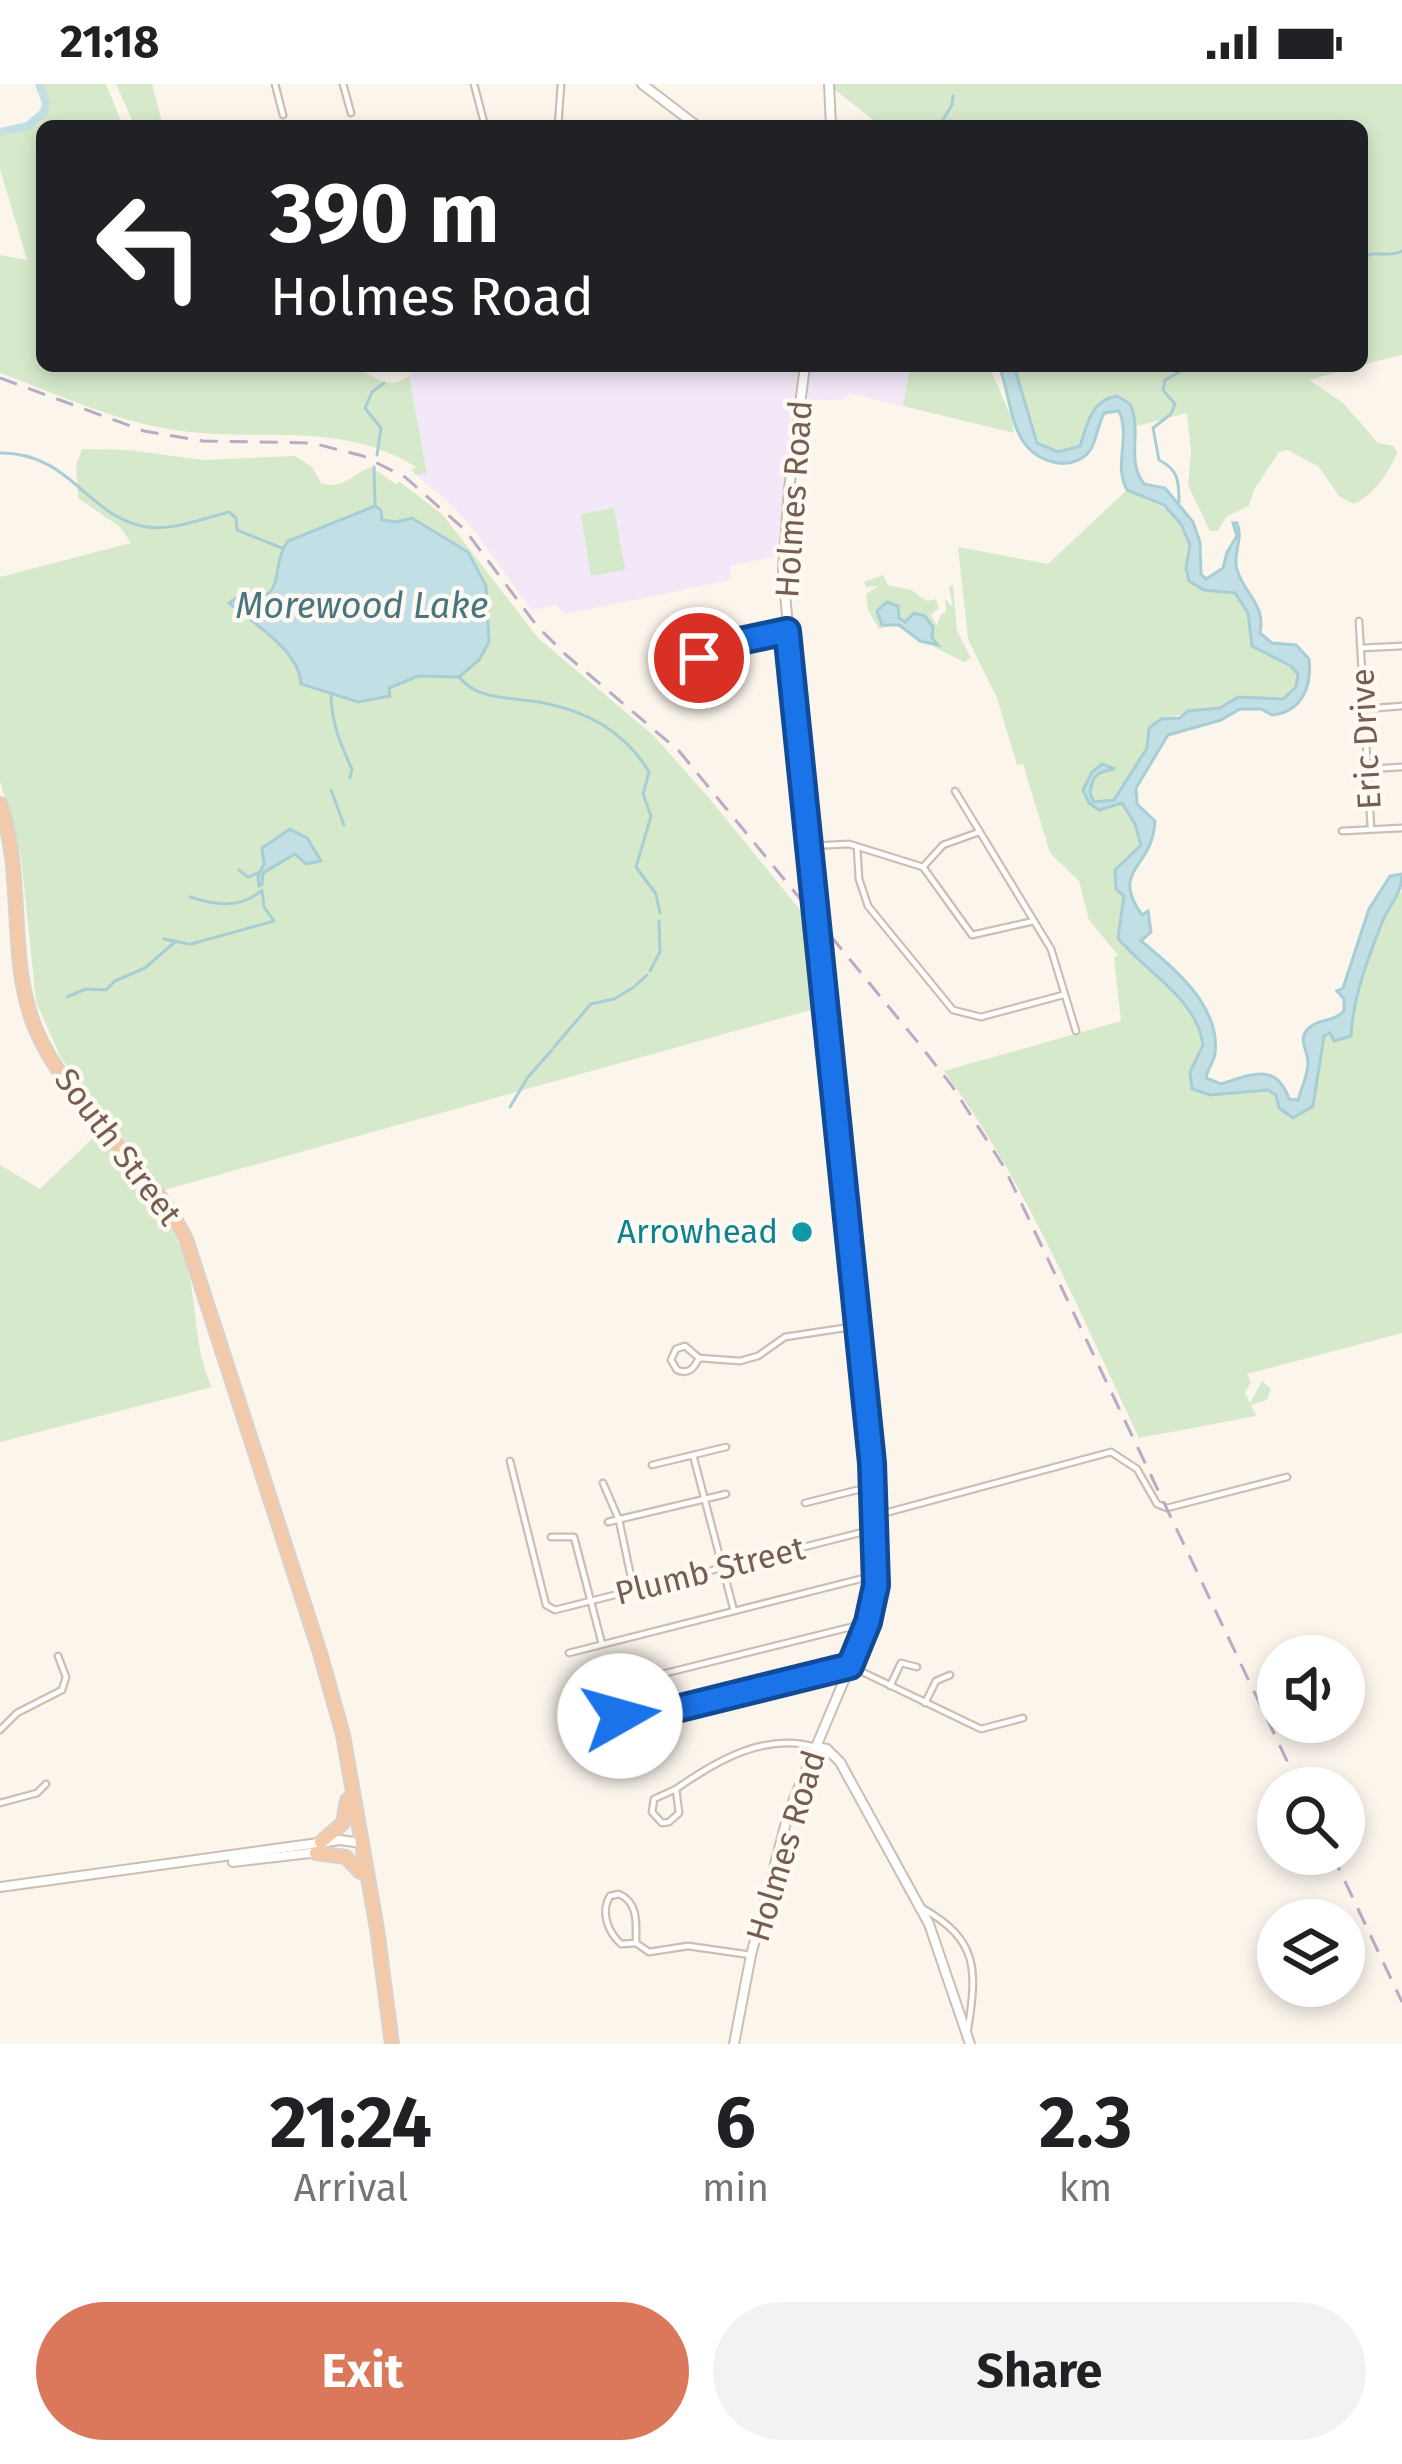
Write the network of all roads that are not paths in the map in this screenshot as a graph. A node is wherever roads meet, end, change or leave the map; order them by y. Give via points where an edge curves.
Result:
1 (274, 84) edge
2 (343, 84) edge
3 (474, 84) edge
4 (561, 84) edge
5 (642, 84) edge
6 (830, 85) edge
7 (351, 113) dead end
8 (284, 115) dead end
9 (483, 120) edge
10 (558, 120) edge
11 (689, 120) edge
12 (831, 120) edge
13 (805, 372) edge
14 (1359, 621) dead end
15 (787, 631) junction
16 (722, 645) junction
17 (1402, 646) edge
18 (1361, 648) junction
19 (1402, 706) edge
20 (1364, 709) junction
21 (1402, 767) edge
22 (1367, 769) junction
23 (955, 791) dead end
24 (0, 804) edge
25 (1402, 828) edge
26 (1371, 830) junction
27 (1342, 831) dead end
28 (980, 832) junction
29 (808, 846) junction
30 (857, 847) junction
31 (923, 867) junction
32 (1034, 921) junction
33 (1063, 995) junction
34 (1076, 1031) dead end
35 (857, 1326) junction
36 (699, 1358) junction
37 (726, 1447) dead end
38 (693, 1455) junction
39 (510, 1461) dead end
40 (652, 1465) dead end
41 (1287, 1477) dead end
42 (603, 1483) dead end
43 (873, 1486) junction
44 (726, 1494) dead end
45 (704, 1500) junction
46 (805, 1503) dead end
47 (874, 1516) junction
48 (620, 1520) junction
49 (608, 1522) dead end
50 (874, 1529) junction
51 (551, 1537) dead end
52 (722, 1568) junction
53 (876, 1575) junction
54 (634, 1591) junction
55 (592, 1602) junction
56 (734, 1611) junction
57 (867, 1623) junction
58 (602, 1645) junction
59 (569, 1653) dead end
60 (58, 1656) dead end
61 (850, 1666) junction
62 (917, 1666) dead end
63 (950, 1675) dead end
64 (890, 1686) junction
65 (611, 1687) junction
66 (602, 1689) dead end
67 (331, 1691) junction
68 (925, 1703) junction
69 (1023, 1718) dead end
70 (0, 1730) edge
71 (815, 1747) junction
72 (46, 1784) dead end
73 (676, 1789) junction
74 (347, 1800) junction
75 (0, 1803) edge
76 (358, 1843) junction
77 (318, 1848) junction
78 (360, 1872) junction
79 (0, 1887) edge
80 (921, 1906) junction
81 (636, 1942) junction
82 (752, 1955) junction
83 (385, 1989) junction
84 (969, 2039) edge
85 (392, 2044) edge
86 (734, 2044) edge

1 - 8 street
2 - 7 street
3 - 9 street
4 - 10 street
5 - 11 street
6 - 12 street
13 - 15 street, Holmes Road via 785,526
14 - 18 street, Eric Drive
15 - 16 street
15 - 29 street, Holmes Road
16 - 16 street via 713,661 695,652 704,635
17 - 18 street
18 - 20 street, Eric Drive
19 - 20 street
20 - 22 street, Eric Drive
21 - 22 street
22 - 26 street, Eric Drive
23 - 28 street
24 - 67 highway, South Street via 29,1010 49,1054 186,1239
25 - 26 street
26 - 27 street
28 - 31 street via 941,847
28 - 32 street
29 - 30 street
29 - 35 street, Holmes Road, bridge
30 - 31 street
30 - 33 street via 868,906 956,1012 981,1017
31 - 32 street via 972,935
32 - 33 street
33 - 34 street
35 - 36 street via 785,1337 740,1361
35 - 43 street, Holmes Road
36 - 36 street via 685,1346 671,1360 685,1372
37 - 38 street
38 - 40 street
38 - 45 street
39 - 55 street, Plumb Street via 546,1605
41 - 47 street via 1167,1508 1137,1468 1112,1452
42 - 48 street
43 - 46 street
43 - 47 street, Holmes Road
44 - 45 street
45 - 48 street
45 - 52 street
47 - 50 street, Holmes Road
48 - 49 street
48 - 54 street
50 - 52 street, Plumb Street
50 - 53 street, Holmes Road
51 - 55 street via 573,1535
52 - 54 street, Plumb Street
52 - 56 street
53 - 56 street
53 - 57 street, Holmes Road
54 - 55 street, Plumb Street
55 - 58 street
56 - 58 street
57 - 61 street, Holmes Road
57 - 65 street
58 - 59 street
60 - 70 street via 62,1690
61 - 64 street
61 - 65 street via 628,1721
61 - 71 street, Holmes Road
62 - 64 street via 902,1663
63 - 68 street via 936,1681
64 - 68 street
65 - 66 street
67 - 74 highway, South Street
67 - 76 highway, South Street
68 - 69 street via 981,1729
71 - 73 street via 748,1750
71 - 80 street via 840,1762
71 - 82 street, Holmes Road via 779,1843
72 - 75 street
73 - 73 street via 654,1798 661,1822 679,1813
74 - 76 highway, South Street
74 - 77 highway via 343,1823
76 - 77 street
76 - 78 highway, South Street
76 - 83 highway, South Street
77 - 78 highway via 346,1857
77 - 79 street
78 - 83 highway, South Street
80 - 84 street
80 - 84 street via 972,1955
81 - 81 street via 632,1904 610,1896 610,1930 621,1944
81 - 82 street via 657,1953 688,1946
82 - 86 street, Holmes Road
83 - 85 highway, South Street

